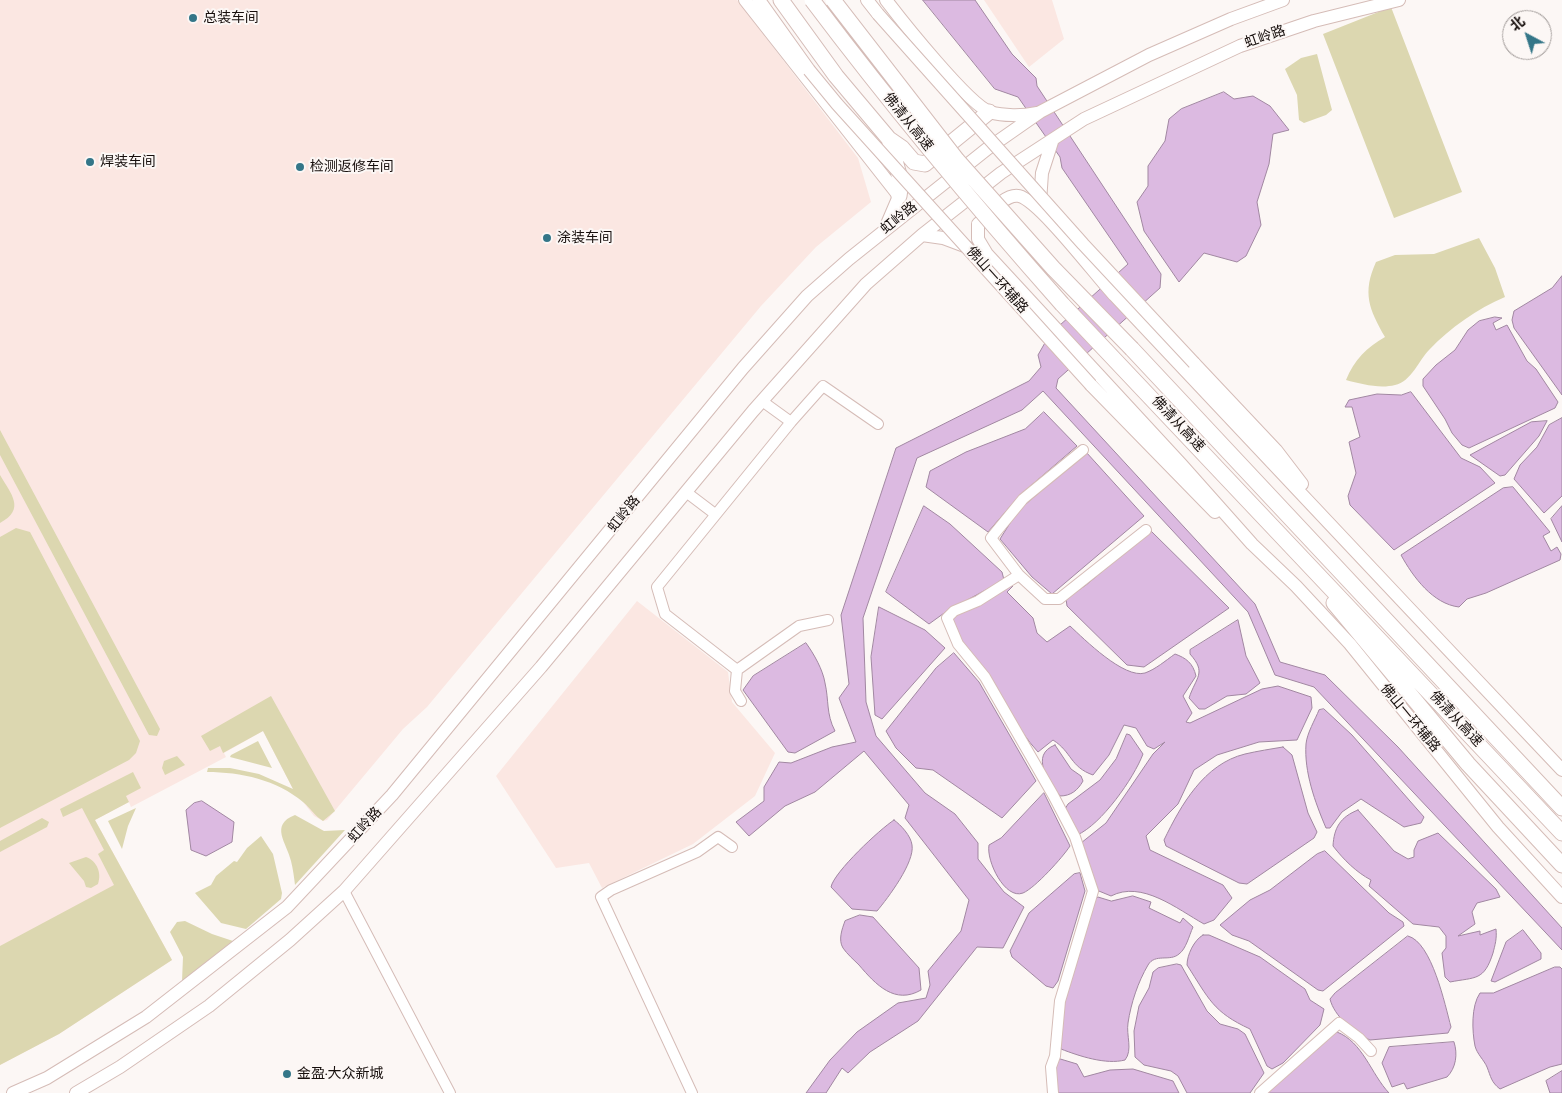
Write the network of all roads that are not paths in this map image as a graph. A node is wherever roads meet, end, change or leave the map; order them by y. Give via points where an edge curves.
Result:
1 (745, 0) edge
2 (759, 0) edge
3 (781, 0) edge
4 (812, 0) edge
5 (832, 0) edge
6 (867, 0) edge
7 (886, 0) edge
8 (1284, 0) edge
9 (1399, 0) edge
10 (989, 112) junction
11 (1028, 117) junction
12 (889, 139) junction
13 (1052, 142) junction
14 (899, 196) junction
15 (1047, 219) junction
16 (884, 229) junction
17 (922, 235) junction
18 (987, 254) junction
19 (762, 401) junction
20 (790, 422) junction
21 (878, 424) dead end
22 (1083, 450) dead end
23 (686, 492) junction
24 (715, 514) junction
25 (1146, 530) dead end
26 (1341, 535) junction
27 (1283, 536) junction
28 (1252, 544) junction
29 (1019, 575) junction
30 (828, 620) dead end
31 (737, 670) junction
32 (741, 701) dead end
33 (1562, 770) edge
34 (1562, 808) edge
35 (1562, 833) edge
36 (732, 847) dead end
37 (1562, 865) edge
38 (344, 891) junction
39 (1562, 897) edge
40 (1371, 1050) dead end
41 (13, 1093) edge
42 (76, 1093) edge
43 (450, 1093) edge
44 (692, 1093) edge
45 (1053, 1093) edge
46 (1260, 1093) edge

1 - 14 main road
2 - 28 main road, 佛山一环辅路, bridge via 843,111 1091,385 1201,500
3 - 12 highway via 836,76
4 - 27 highway, 佛清从高速, bridge via 934,154 1062,304
5 - 34 highway, 佛清从高速, bridge via 916,109 1048,262
6 - 26 main road, bridge via 1083,244 1276,450
7 - 10 main road via 959,86
8 - 11 main road, 虹岭路 via 1149,54
9 - 13 main road, 虹岭路 via 1314,21 1240,46 1084,119
10 - 11 main road
10 - 12 highway via 925,164 914,162
11 - 16 main road, 虹岭路
12 - 14 highway via 901,182
13 - 15 main road via 1040,184 1040,202
13 - 17 main road, 虹岭路 via 1001,174
14 - 16 main road
15 - 18 main road, 佛山一环辅路 via 1029,202 1018,196 1009,197 978,224 978,239
15 - 26 main road, 佛山一环辅路 via 1140,324
16 - 41 main road, 虹岭路 via 807,296 381,807 287,907 146,1017 47,1078
17 - 18 main road via 943,238
17 - 19 main road, 虹岭路 via 866,284
18 - 28 main road, 佛山一环辅路
19 - 20 street
19 - 23 main road, 虹岭路
20 - 21 street via 822,386
20 - 24 street
22 - 29 street via 1023,499 991,538
23 - 24 street
23 - 38 main road, 虹岭路 via 541,667
24 - 31 street via 657,587 665,614
25 - 29 street via 1059,599 1045,599
26 - 33 main road
27 - 35 highway, 佛清从高速
27 - 37 highway via 1360,636 1468,764
28 - 39 main road, 佛山一环辅路 via 1350,644 1498,827
29 - 45 street via 947,618 958,644 985,677 1076,837 1093,890 1060,1001 1051,1067
30 - 31 street via 799,626
31 - 32 street via 735,691
36 - 44 street via 718,838 697,852 601,897
38 - 42 main road, 虹岭路 via 209,1006
38 - 43 street
40 - 46 street via 1339,1023

